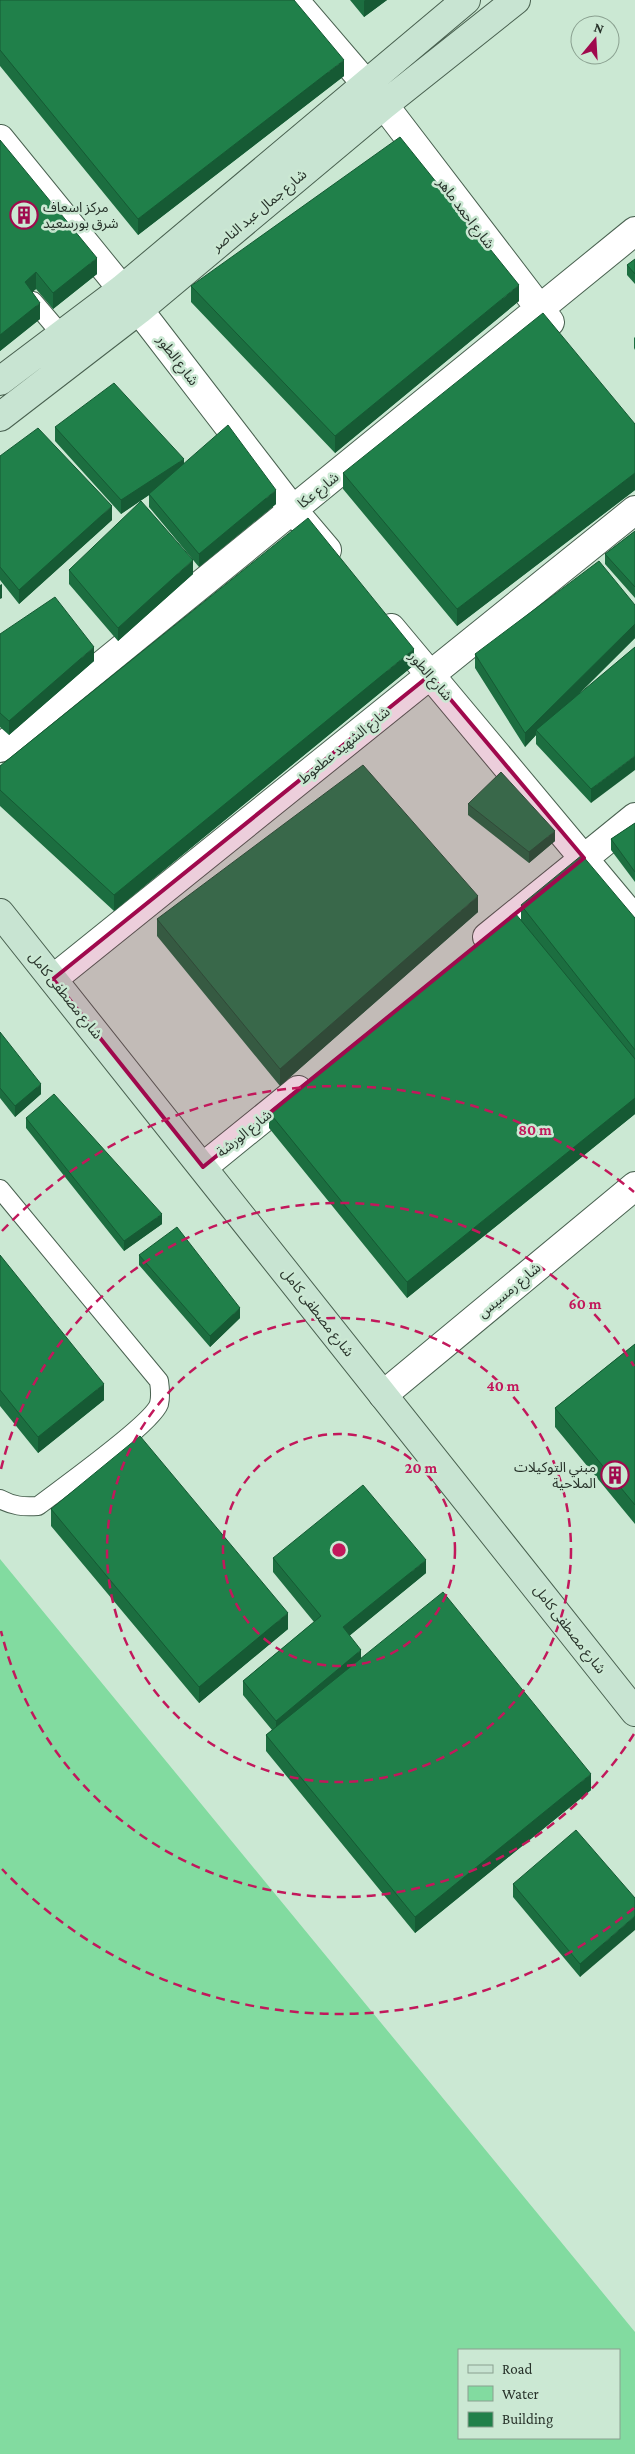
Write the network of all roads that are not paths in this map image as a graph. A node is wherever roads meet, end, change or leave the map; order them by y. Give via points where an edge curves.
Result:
1 (294, 0) edge
2 (466, 0) edge
3 (516, 0) edge
4 (365, 85) junction
5 (384, 105) junction
6 (0, 139) edge
7 (635, 231) edge
8 (122, 289) junction
9 (33, 301) edge
10 (539, 308) junction
11 (139, 310) junction
12 (61, 334) junction
13 (563, 338) edge
14 (0, 381) edge
15 (0, 417) edge
16 (293, 510) junction
17 (635, 510) edge
18 (343, 570) edge
19 (374, 608) edge
20 (430, 675) junction
21 (0, 748) edge
22 (635, 817) edge
23 (584, 858) junction
24 (0, 913) edge
25 (635, 920) edge
26 (469, 951) edge
27 (53, 979) junction
28 (317, 1074) edge
29 (203, 1167) junction
30 (635, 1186) edge
31 (0, 1189) edge
32 (383, 1395) junction
33 (0, 1499) edge
34 (635, 1712) edge

1 - 4 street, شارع احمد ماهر
2 - 4 main road, شارع جمال عبد الناصر
3 - 5 main road, شارع جمال عبد الناصر
4 - 5 street, شارع احمد ماهر
4 - 8 main road, شارع جمال عبد الناصر
5 - 10 street, شارع احمد ماهر
5 - 11 main road, شارع جمال عبد الناصر
6 - 8 street, شارع الطور
7 - 10 street, شارع عكا
8 - 11 street, شارع الطور
8 - 12 main road, شارع جمال عبد الناصر
9 - 12 lane
10 - 13 street, شارع احمد ماهر
10 - 16 street, شارع عكا
11 - 15 main road, شارع جمال عبد الناصر
11 - 16 street, شارع الطور
12 - 14 main road, شارع جمال عبد الناصر
16 - 18 street, شارع الطور
16 - 21 street, شارع عكا
17 - 20 street, شارع الشهيد عطعوط
19 - 20 street, شارع الطور
20 - 23 street, شارع الطور
20 - 27 street, شارع الشهيد عطعوط
22 - 23 street
23 - 25 street, شارع الطور
23 - 26 street
24 - 27 main road, شارع مصطفى كامل
27 - 29 main road, شارع مصطفى كامل
28 - 29 street, شارع الورشة
29 - 32 main road, شارع مصطفى كامل
30 - 32 street, شارع رمسيس
31 - 33 lane via 159,1380 161,1393 159,1404 144,1423 38,1506 17,1506
32 - 34 main road, شارع مصطفى كامل

